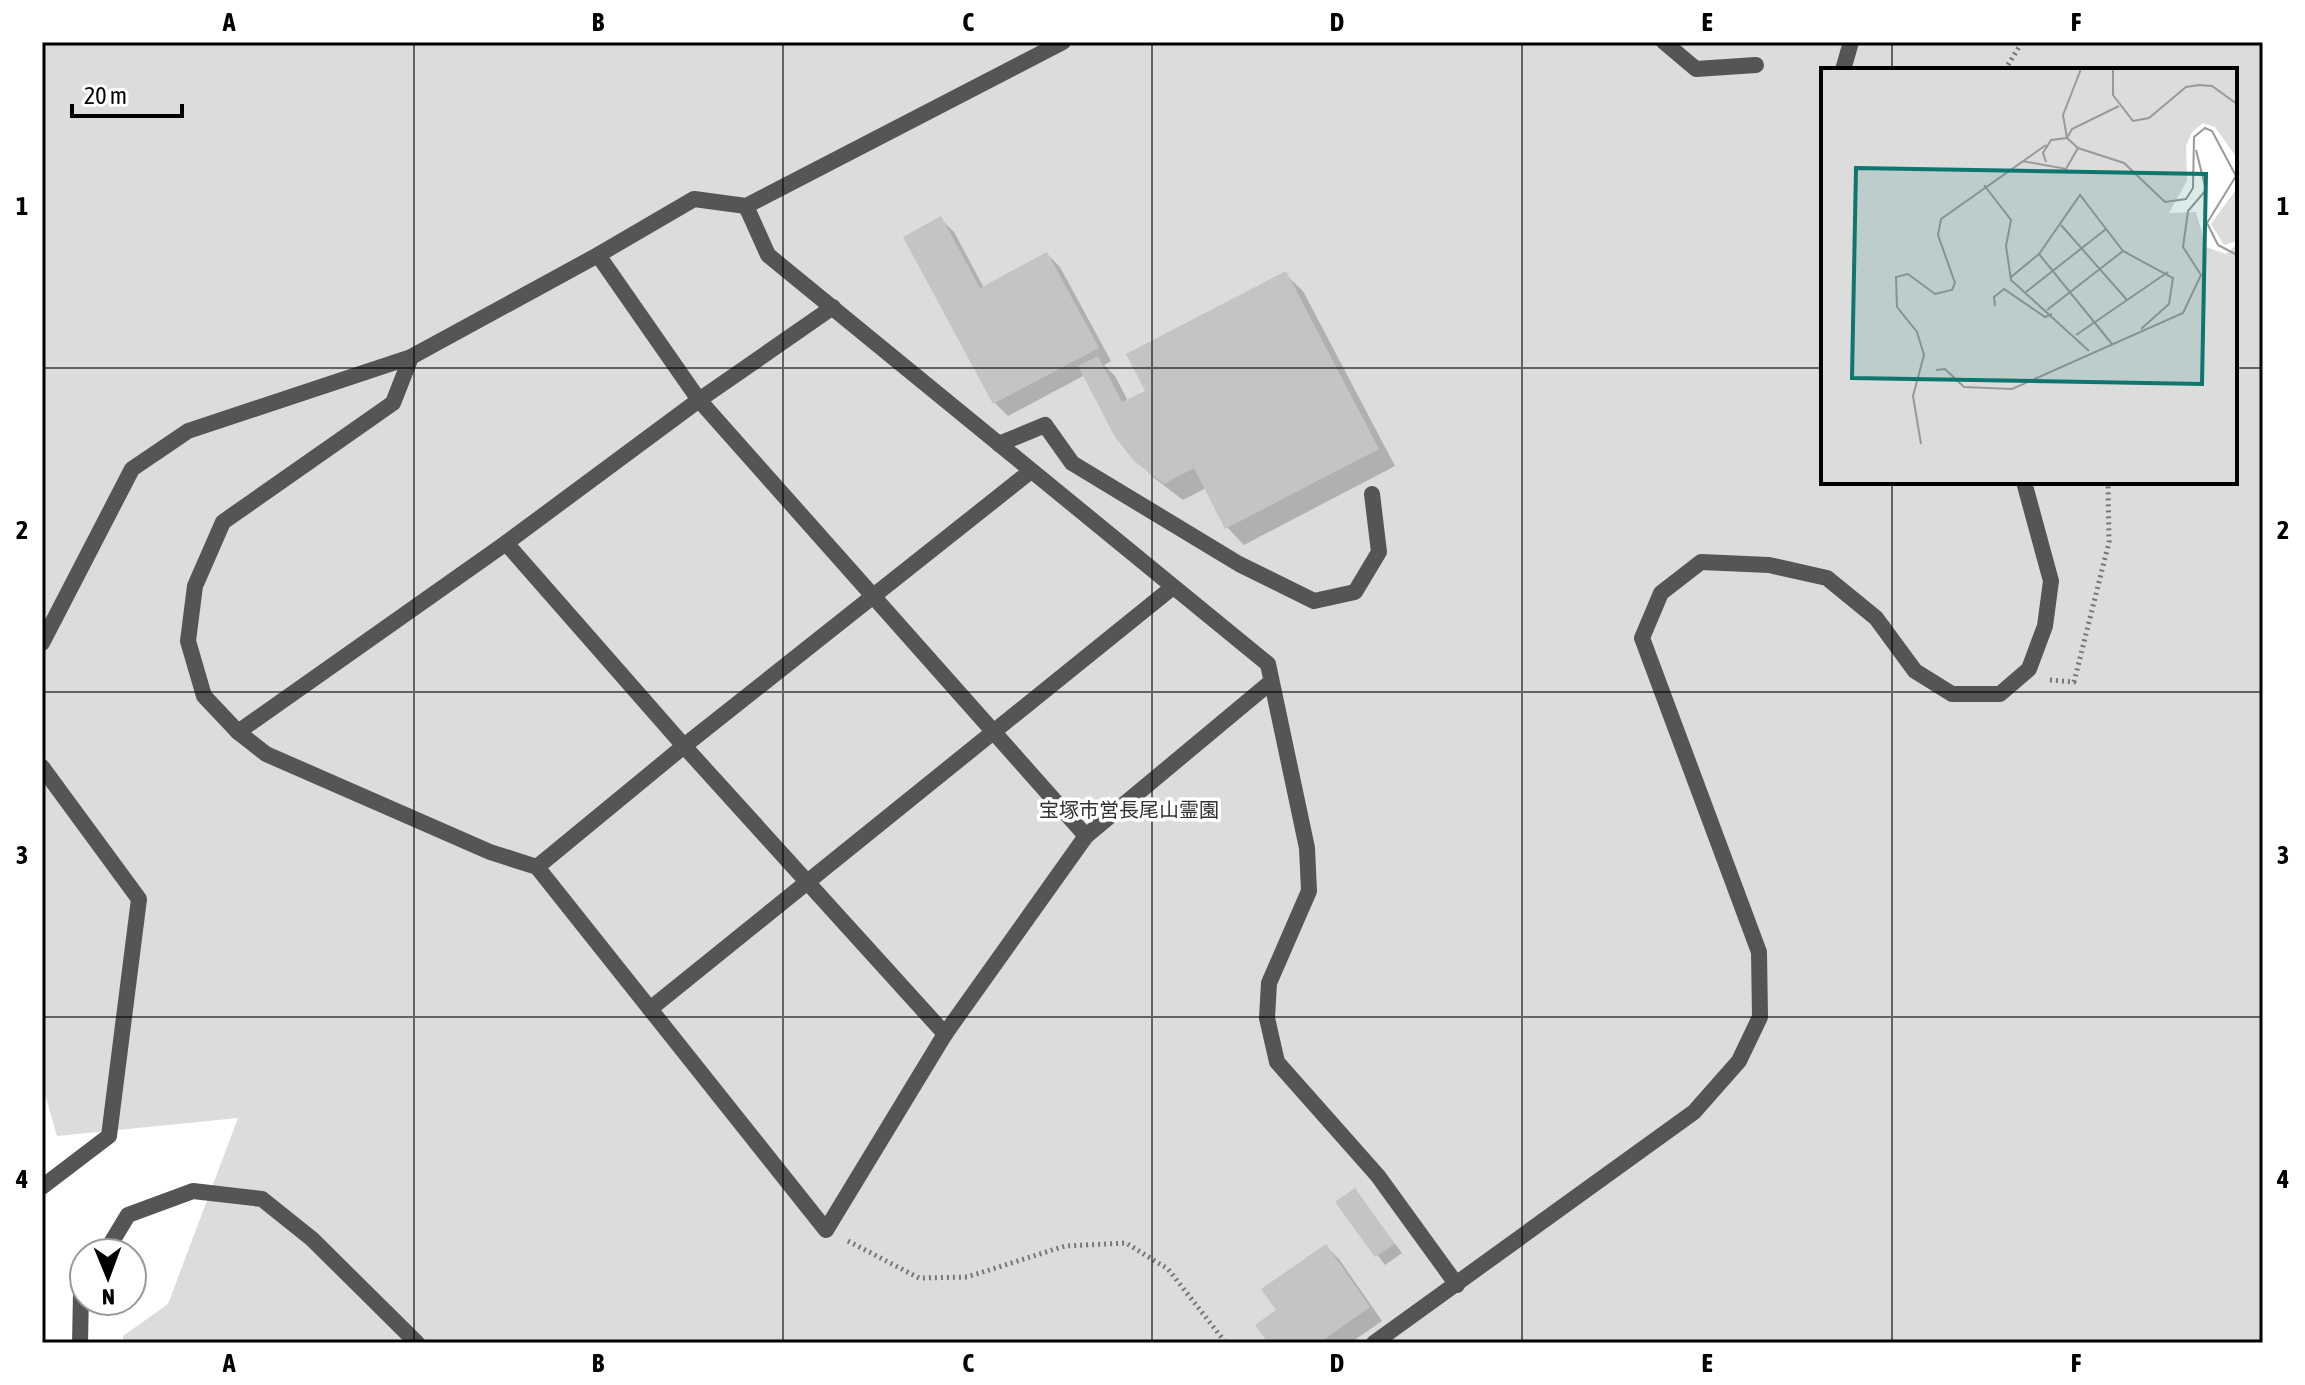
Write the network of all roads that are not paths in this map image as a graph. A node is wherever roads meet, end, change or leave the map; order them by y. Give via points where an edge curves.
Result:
1 (1063, 42) edge
2 (1664, 42) edge
3 (1851, 42) edge
4 (1756, 65) dead end
5 (1844, 68) edge
6 (746, 206) junction
7 (598, 255) junction
8 (833, 307) junction
9 (411, 357) junction
10 (699, 400) junction
11 (999, 444) junction
12 (1031, 471) junction
13 (2025, 484) edge
14 (1372, 494) dead end
15 (506, 543) junction
16 (1173, 587) junction
17 (873, 596) junction
18 (42, 643) edge
19 (1271, 682) junction
20 (238, 732) junction
21 (994, 732) junction
22 (684, 746) junction
23 (42, 767) edge
24 (1086, 836) junction
25 (537, 867) junction
26 (807, 883) junction
27 (650, 1009) junction
28 (945, 1034) junction
29 (42, 1187) edge
30 (115, 1237) edge
31 (1457, 1285) junction
32 (81, 1317) edge
33 (80, 1343) edge
34 (417, 1343) edge
35 (1374, 1343) edge

1 - 6 street
2 - 4 street via 1696,69
3 - 5 street
6 - 7 street via 694,199
6 - 8 street via 768,255
7 - 9 street
7 - 10 street
8 - 10 street
8 - 11 street
9 - 18 street via 188,431 132,469
9 - 20 street via 393,403 223,522 195,586 188,641 204,696
10 - 15 street
10 - 17 street
11 - 12 street
11 - 14 street via 1045,425 1072,463 1239,564 1314,601 1355,592 1379,552
12 - 16 street
12 - 17 street
13 - 31 street via 2051,581 2045,626 2029,669 2000,694 1952,694 1915,671 1876,618 1827,578 1769,565 1701,562 1661,593 1642,638 1759,952 1760,1017 1739,1061 1694,1112
15 - 20 street
15 - 22 street
16 - 19 street via 1268,664
16 - 21 street
17 - 21 street
17 - 22 street
19 - 24 street
19 - 31 street via 1307,848 1309,891 1269,983 1267,1018 1277,1062 1378,1176
20 - 25 street via 266,754 490,852
21 - 24 street
21 - 26 street
22 - 25 street
22 - 26 street
23 - 29 street via 139,899 109,1136
24 - 28 street
25 - 27 street
26 - 27 street
26 - 28 street
27 - 28 street via 826,1230
30 - 34 street via 128,1215 193,1191 262,1199 312,1239
31 - 35 street
32 - 33 street

